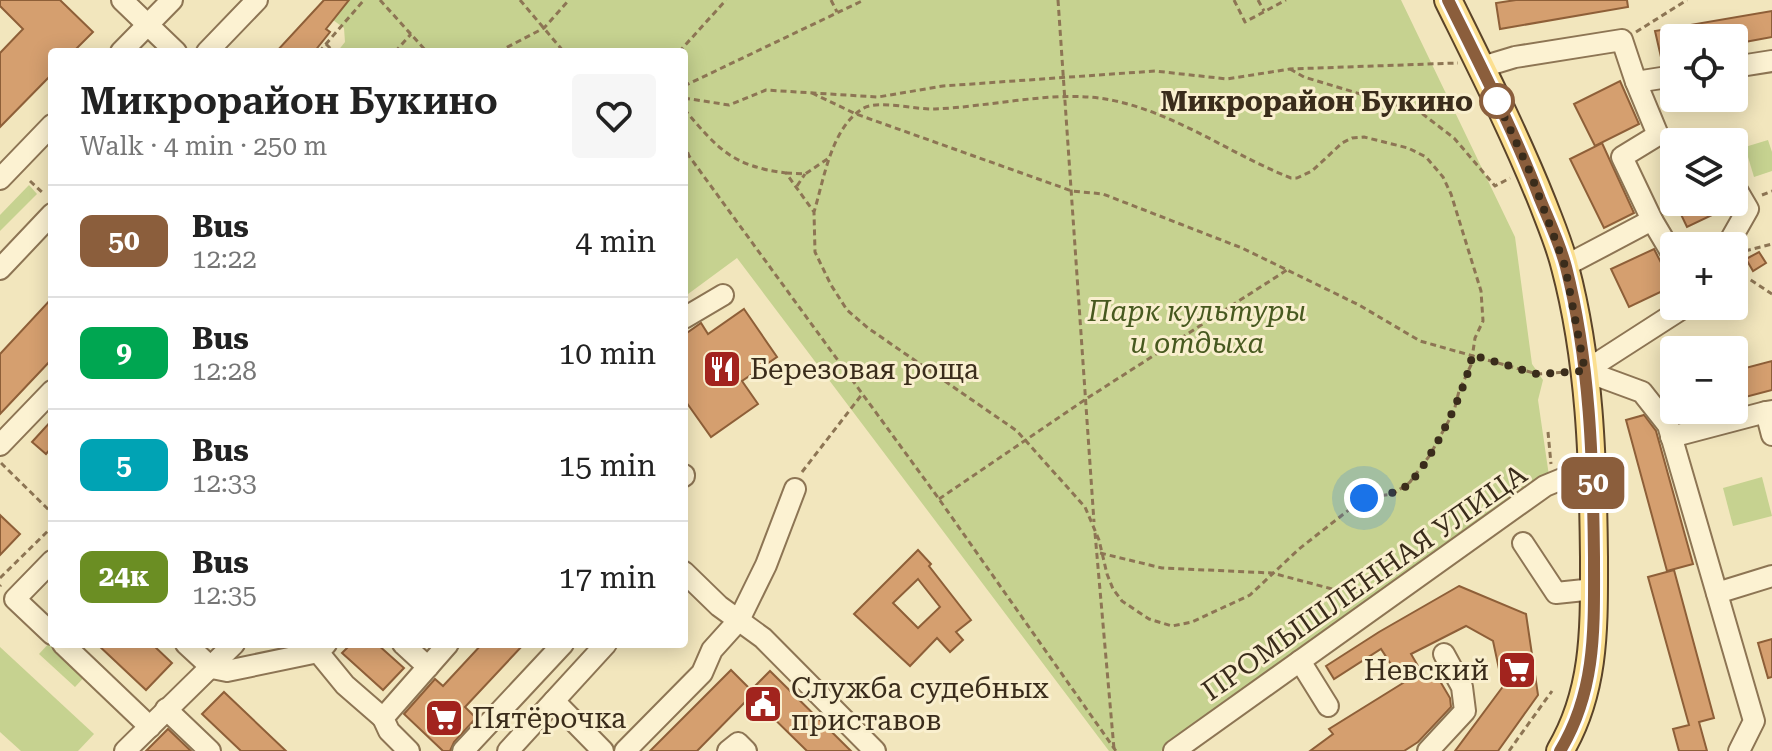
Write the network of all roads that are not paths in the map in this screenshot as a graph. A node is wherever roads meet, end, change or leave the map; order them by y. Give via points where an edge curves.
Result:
1 (122, 0) edge
2 (172, 0) edge
3 (257, 0) edge
4 (1448, 0) edge
5 (148, 25) junction
6 (125, 48) edge
7 (172, 48) edge
8 (211, 48) edge
9 (1772, 61) edge
10 (1470, 65) junction
11 (1748, 65) edge
12 (1660, 78) edge
13 (1636, 82) junction
14 (48, 129) edge
15 (0, 179) edge
16 (48, 218) edge
17 (1652, 220) junction
18 (1660, 233) edge
19 (1565, 266) junction
20 (0, 269) edge
21 (723, 295) dead end
22 (688, 316) edge
23 (1664, 320) edge
24 (1585, 371) junction
25 (48, 395) edge
26 (1769, 411) edge
27 (1772, 435) edge
28 (1671, 437) junction
29 (0, 445) edge
30 (1593, 475) junction
31 (795, 489) road end
32 (1523, 543) dead end
33 (48, 565) edge
34 (688, 576) edge
35 (1772, 576) edge
36 (1594, 589) junction
37 (1717, 593) junction
38 (739, 620) junction
39 (48, 630) edge
40 (67, 648) edge
41 (190, 648) edge
42 (230, 648) edge
43 (322, 648) edge
44 (407, 648) edge
45 (445, 648) edge
46 (559, 648) edge
47 (602, 648) edge
48 (1444, 654) dead end
49 (1300, 661) junction
50 (428, 667) junction
51 (212, 668) junction
52 (554, 701) junction
53 (1328, 706) dead end
54 (166, 709) junction
55 (383, 718) junction
56 (150, 727) junction
57 (125, 751) edge
58 (209, 751) edge
59 (409, 751) edge
60 (463, 751) edge
61 (508, 751) edge
62 (603, 751) edge
63 (625, 751) edge
64 (728, 751) edge
65 (746, 751) edge
66 (875, 751) edge
67 (1174, 751) edge
68 (1428, 751) edge
69 (1560, 751) edge
70 (1739, 751) edge

1 - 5 street
2 - 5 street
3 - 8 street
4 - 10 main road
5 - 6 street
5 - 7 street
9 - 11 street
10 - 13 street via 1622,40
10 - 19 main road via 1530,172
12 - 13 street
13 - 17 street via 1658,135 1622,157
14 - 15 street
16 - 20 street
17 - 18 street
17 - 19 street
19 - 24 main road
21 - 22 street
23 - 24 street
24 - 28 street via 1642,392
24 - 30 main road
25 - 29 street
26 - 27 street
26 - 28 street
28 - 37 street
30 - 36 main road
30 - 49 street, ПРОМЫШЛЕННАЯ УЛИЦА via 1545,486
31 - 38 street
32 - 36 street via 1556,593
33 - 39 street via 15,599
34 - 38 street
35 - 37 street
36 - 69 main road via 1593,656 1586,694
37 - 70 street via 1754,721
38 - 63 street via 712,650 702,673
38 - 66 street
40 - 56 street
41 - 51 street
42 - 51 street
43 - 51 street via 227,671
43 - 55 street via 345,685
44 - 50 street
45 - 50 street
46 - 60 street
47 - 52 street
48 - 68 street via 1462,687 1465,711
49 - 53 street
49 - 67 street, ПРОМЫШЛЕННАЯ УЛИЦА
50 - 55 street
51 - 54 street
52 - 61 street
52 - 62 street
54 - 56 street
54 - 58 street
55 - 59 street
56 - 57 street
64 - 65 street via 738,743

